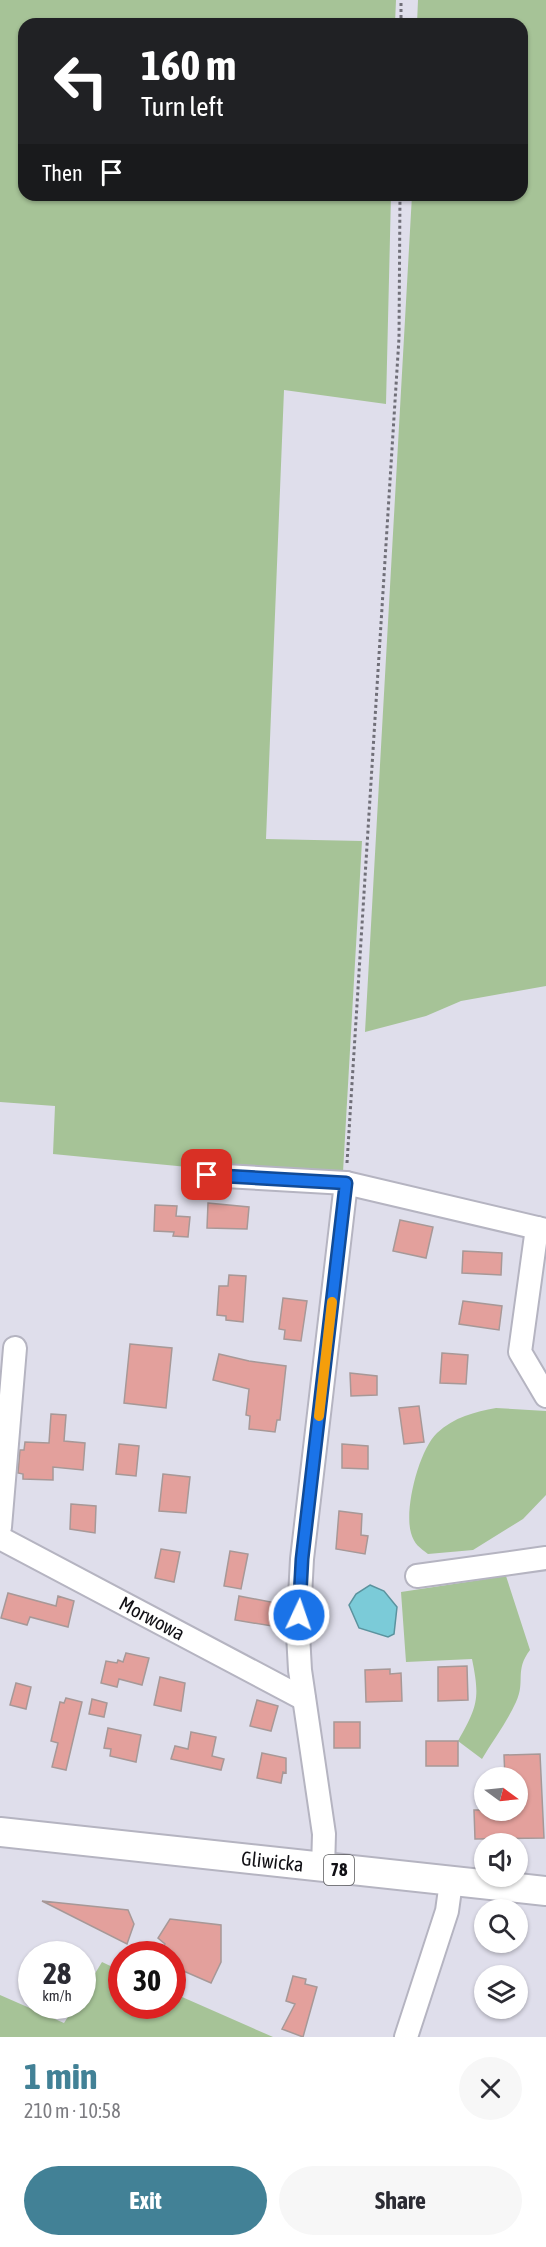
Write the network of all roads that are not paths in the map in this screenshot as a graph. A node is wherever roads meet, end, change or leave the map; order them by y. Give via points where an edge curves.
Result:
1 (207, 1175) dead end
2 (346, 1183) junction
3 (541, 1229) edge
4 (15, 1348) dead end
5 (546, 1396) edge
6 (0, 1527) edge
7 (0, 1538) edge
8 (546, 1558) edge
9 (417, 1576) dead end
10 (304, 1699) junction
11 (0, 1832) edge
12 (323, 1869) junction
13 (451, 1882) junction
14 (546, 1891) edge
15 (406, 2037) edge

1 - 2 street
2 - 3 street
2 - 10 street via 302,1559 298,1634
3 - 5 street via 520,1352
4 - 6 street
7 - 10 street, Morwowa
8 - 9 street
10 - 12 street via 324,1834
11 - 12 main road, Gliwicka / 78
12 - 13 main road, Gliwicka / 78
13 - 14 main road, Gliwicka / 78
13 - 15 street via 447,1911

